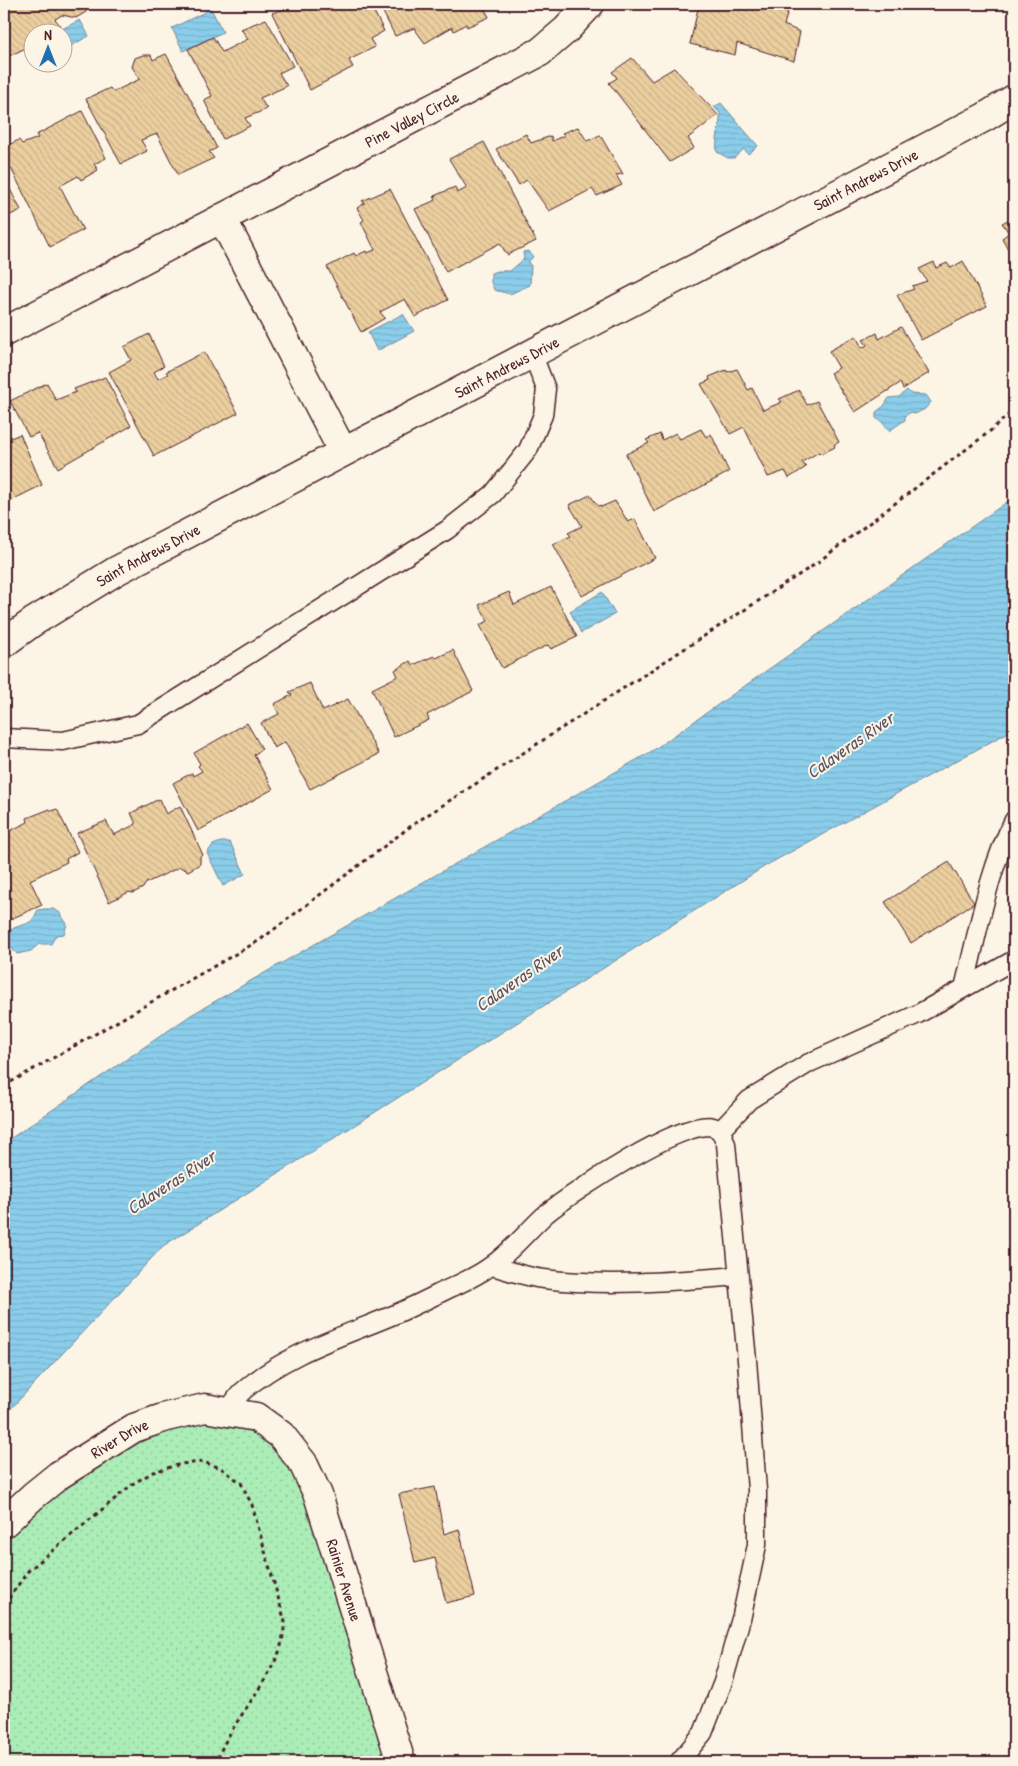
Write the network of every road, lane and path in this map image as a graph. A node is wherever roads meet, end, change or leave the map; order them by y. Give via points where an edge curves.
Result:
1 (590, 4) edge
2 (1014, 99) edge
3 (222, 218) junction
4 (4, 332) edge
5 (532, 353) junction
6 (1014, 410) edge
7 (343, 452) junction
8 (4, 643) edge
9 (4, 738) edge
10 (1014, 820) edge
11 (1014, 960) edge
12 (964, 988) junction
13 (4, 1086) edge
14 (720, 1131) junction
15 (492, 1266) junction
16 (739, 1276) junction
17 (227, 1412) junction
18 (256, 1417) joint
19 (4, 1523) edge
20 (4, 1605) edge
21 (216, 1762) edge
22 (401, 1762) edge
23 (679, 1762) edge

1 - 3 street, Pine Valley Circle via 540,52
2 - 5 street, Saint Andrews Drive via 976,122
3 - 4 street, Pine Valley Circle
3 - 7 street
5 - 7 street, Saint Andrews Drive
5 - 9 lane via 546,388 543,415 528,450 493,494 447,530 138,724 63,741
6 - 13 path via 814,565 415,823 260,940
7 - 8 street, Saint Andrews Drive via 116,571
10 - 12 lane via 993,873
11 - 12 lane
12 - 14 lane via 918,1014 810,1062 749,1100
14 - 15 lane via 711,1126 690,1129 655,1144 591,1182 547,1214
14 - 16 lane via 726,1144
15 - 16 lane via 542,1279 590,1282 675,1282
15 - 17 lane via 399,1313 317,1345 268,1372 242,1392
16 - 23 lane via 757,1490 757,1545 723,1682 703,1733
17 - 18 street, River Drive
17 - 19 street, River Drive via 205,1408 134,1428 59,1475
18 - 22 street, Rainier Avenue via 281,1434 303,1463 318,1494
20 - 21 path via 28,1571 134,1483 154,1472 181,1464 203,1462 221,1468 241,1483 252,1504 285,1622 277,1658

